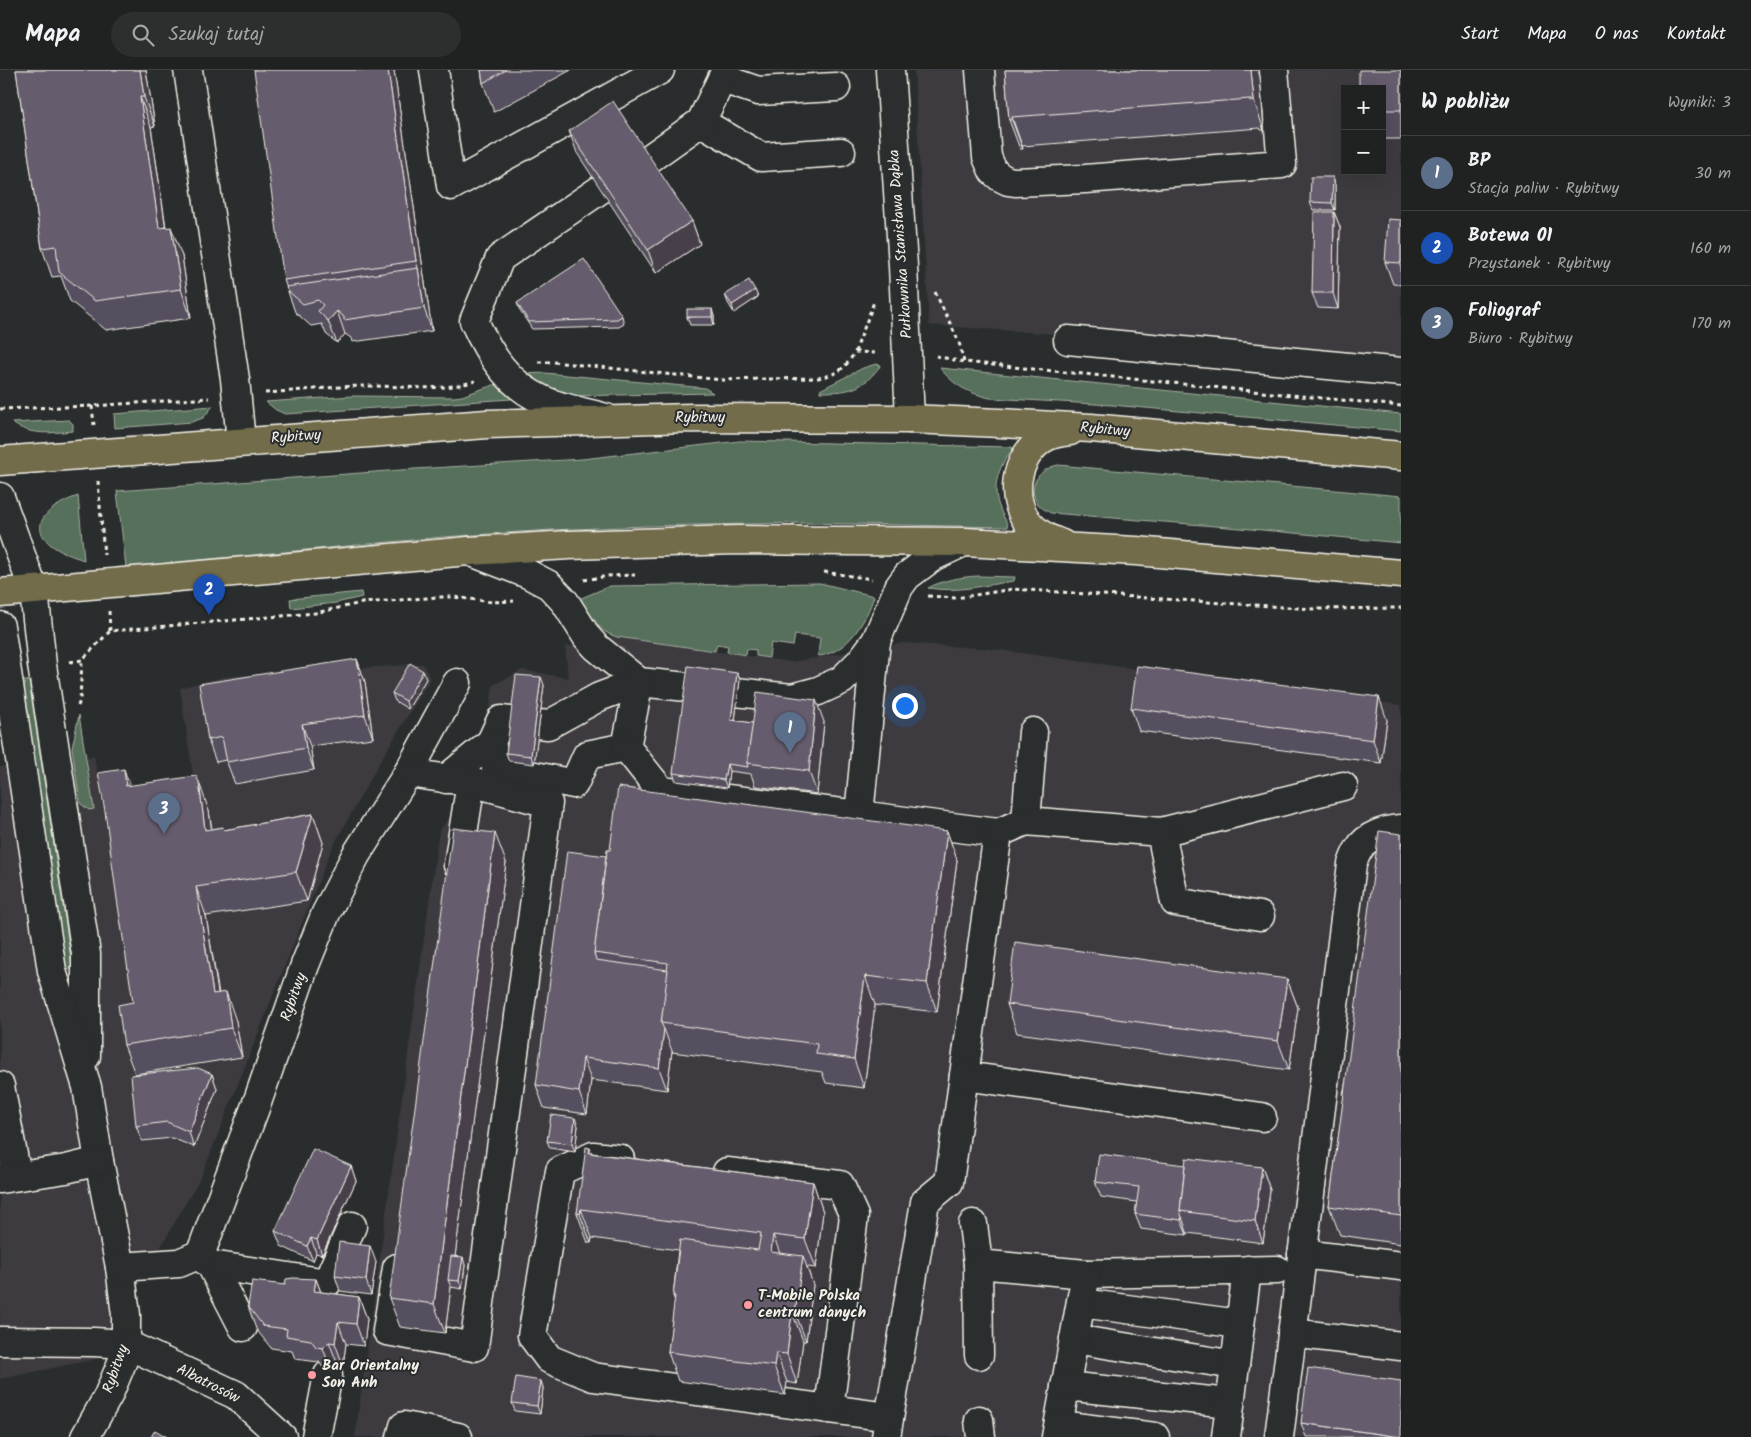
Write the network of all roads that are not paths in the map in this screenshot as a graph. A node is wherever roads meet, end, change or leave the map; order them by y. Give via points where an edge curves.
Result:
1 (188, 70) edge
2 (434, 70) edge
3 (660, 70) edge
4 (890, 70) edge
5 (980, 70) edge
6 (1274, 70) edge
7 (724, 75) edge
8 (836, 87) dead end
9 (700, 122) junction
10 (841, 152) dead end
11 (646, 161) edge
12 (601, 189) edge
13 (1068, 340) dead end
14 (1401, 372) edge
15 (612, 419) junction
16 (910, 419) junction
17 (1091, 428) junction
18 (241, 442) junction
19 (1401, 456) edge
20 (0, 461) edge
21 (0, 497) edge
22 (964, 542) junction
23 (1080, 548) junction
24 (469, 551) junction
25 (1401, 574) edge
26 (34, 591) junction
27 (0, 593) edge
28 (0, 626) edge
29 (876, 641) junction
30 (639, 682) junction
31 (457, 683) dead end
32 (1033, 732) dead end
33 (491, 742) junction
34 (626, 747) junction
35 (408, 773) junction
36 (458, 781) junction
37 (574, 784) junction
38 (1343, 786) dead end
39 (548, 803) junction
40 (859, 815) junction
41 (1026, 821) junction
42 (1401, 829) edge
43 (1161, 832) junction
44 (998, 833) junction
45 (454, 890) edge
46 (1260, 916) dead end
47 (964, 1076) junction
48 (0, 1086) edge
49 (86, 1087) junction
50 (1262, 1117) dead end
51 (99, 1161) junction
52 (643, 1162) edge
53 (702, 1169) edge
54 (8, 1177) edge
55 (973, 1224) dead end
56 (352, 1226) dead end
57 (401, 1243) edge
58 (1302, 1254) junction
59 (205, 1260) junction
60 (978, 1264) junction
61 (120, 1266) junction
62 (1401, 1266) edge
63 (1247, 1270) junction
64 (1277, 1270) dead end
65 (1086, 1274) junction
66 (1081, 1303) junction
67 (1240, 1324) junction
68 (243, 1327) dead end
69 (1292, 1334) junction
70 (1074, 1339) junction
71 (0, 1341) edge
72 (126, 1344) junction
73 (1401, 1346) edge
74 (979, 1355) dead end
75 (1235, 1365) junction
76 (328, 1375) dead end
77 (1066, 1386) junction
78 (1230, 1403) junction
79 (829, 1409) junction
80 (888, 1427) edge
81 (1057, 1431) edge
82 (85, 1437) edge
83 (282, 1437) edge
84 (316, 1437) edge
85 (401, 1437) edge
86 (458, 1437) edge
87 (1155, 1437) edge
88 (1226, 1437) edge
89 (1279, 1437) edge

1 - 18 street
2 - 3 street via 451,186
4 - 16 street, Pułkownika Stanisława Dąbka
5 - 6 street via 987,157 1000,177 1015,182 1282,164
7 - 8 street via 758,91
7 - 9 street
9 - 10 street via 761,157
9 - 11 street
12 - 15 street via 500,258 474,321 494,358 519,386 545,401
13 - 14 street
15 - 16 main road, Rybitwy
15 - 18 main road, Rybitwy via 487,424
16 - 17 main road, Rybitwy
17 - 19 main road, Rybitwy
17 - 23 main road via 1062,432 1042,440 1027,455 1017,478 1018,503 1032,526 1051,540
18 - 20 main road, Rybitwy
21 - 26 street, Rybitwy
22 - 23 main road
22 - 24 main road via 737,540
22 - 29 street via 934,556 907,576
23 - 25 main road
24 - 26 main road
24 - 30 street via 549,585 566,602 596,647
26 - 27 main road
26 - 49 street, Rybitwy via 42,665 86,954
28 - 49 street, Rybitwy via 52,971
29 - 30 street via 842,680 792,698
29 - 40 street
30 - 33 street via 599,697 548,725 501,720
30 - 34 street
31 - 35 street, Rybitwy
32 - 41 street
33 - 36 street
33 - 37 street via 496,768
34 - 37 street via 588,755
34 - 40 street via 661,791
35 - 36 street
35 - 59 street, Rybitwy via 356,855 326,913 203,1247
36 - 39 street
36 - 45 street
37 - 39 street via 563,798
38 - 43 street
39 - 57 street via 474,1347 388,1332
40 - 44 street
41 - 43 street
41 - 44 street
42 - 58 street via 1372,837 1359,848 1352,864
43 - 46 street via 1175,902
44 - 47 street
47 - 50 street
47 - 80 street via 949,1182 926,1202
48 - 54 street
49 - 51 street, Rybitwy
51 - 54 street
51 - 61 street, Rybitwy
52 - 79 street via 593,1156 560,1171 532,1336 549,1359 593,1378
53 - 79 street via 840,1185 854,1216
55 - 60 street
56 - 59 street via 327,1283
58 - 62 street
58 - 69 street
59 - 61 street
59 - 68 street
60 - 65 street
60 - 74 street
61 - 72 street, Rybitwy
63 - 64 street
63 - 65 street
63 - 67 street
65 - 66 street
66 - 67 street
66 - 70 street
67 - 75 street
69 - 73 street
69 - 89 street
70 - 75 street
70 - 77 street
71 - 72 street
72 - 82 street, Rybitwy via 114,1382
72 - 83 street, Albatrosów via 236,1395
75 - 78 street
76 - 84 street
77 - 78 street
77 - 81 street
78 - 88 street
79 - 80 street
81 - 87 street
85 - 86 street via 404,1426

